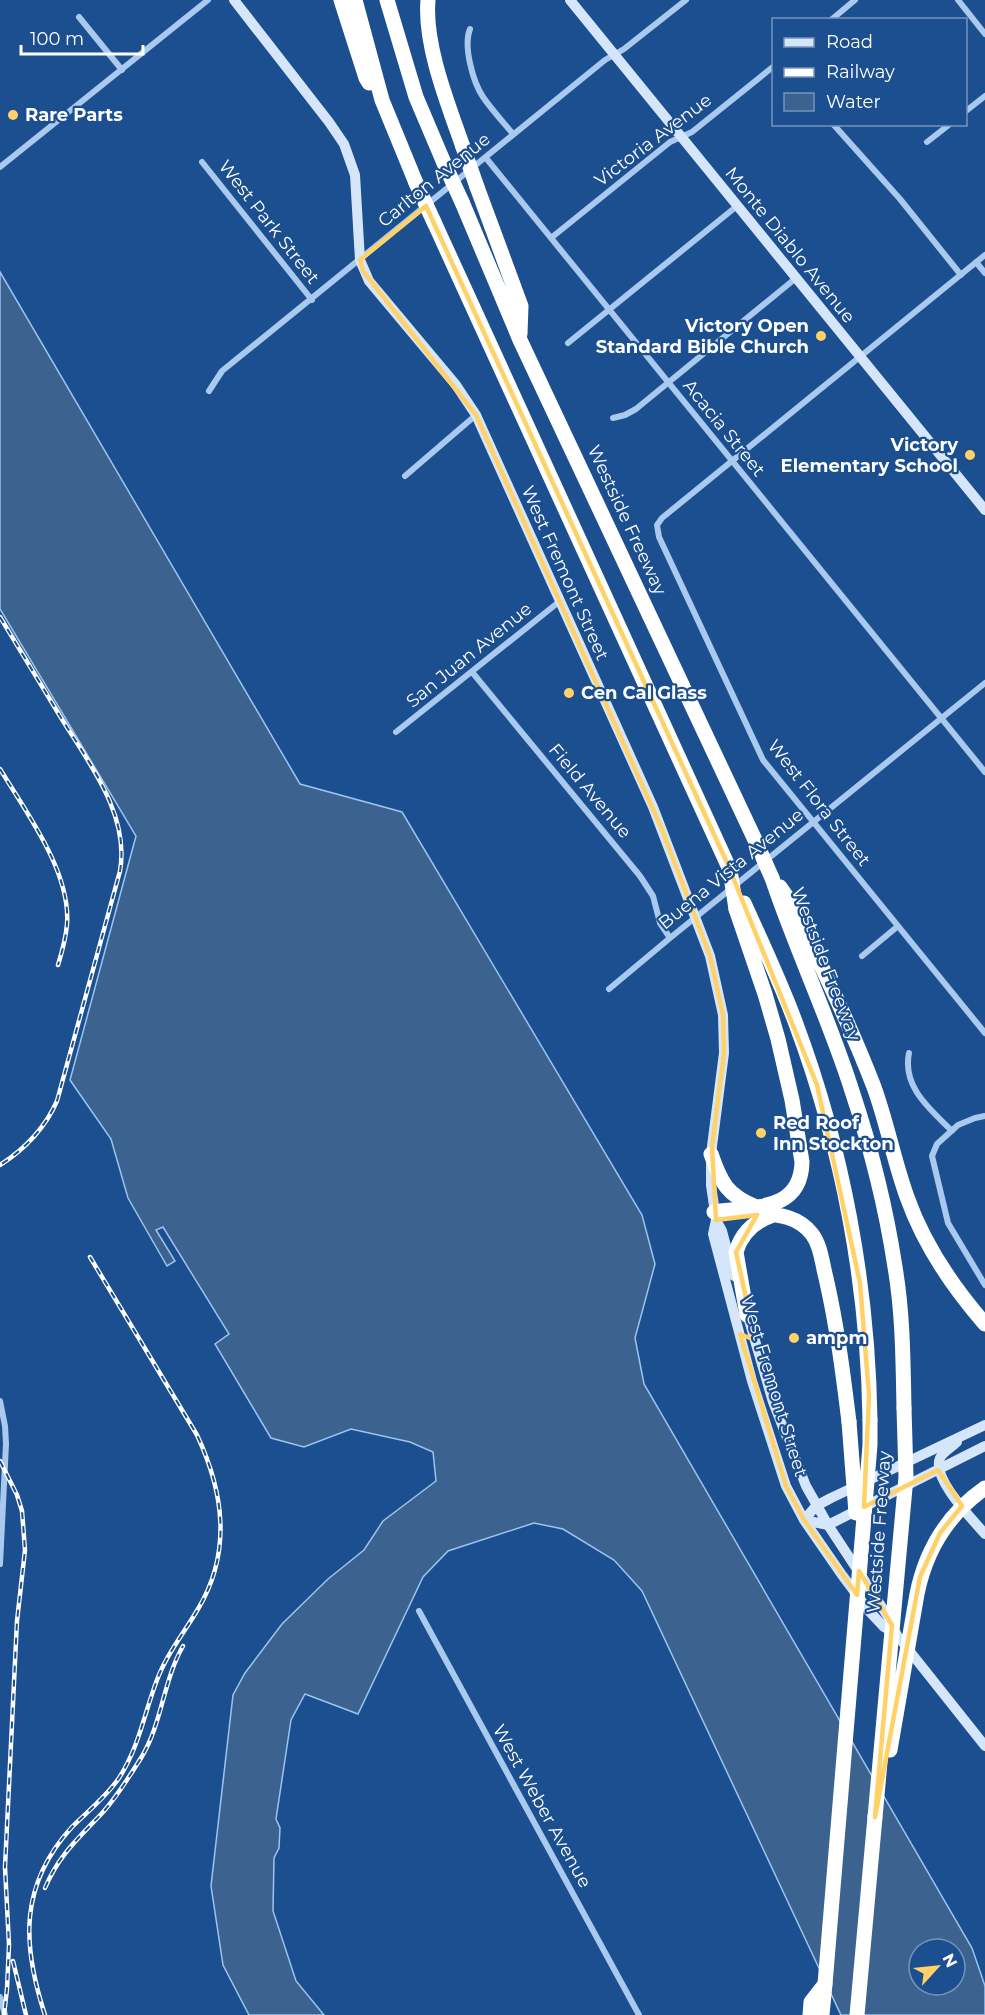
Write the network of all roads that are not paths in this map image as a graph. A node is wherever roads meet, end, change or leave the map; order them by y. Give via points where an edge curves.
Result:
1 (208, 0) edge
2 (234, 0) edge
3 (342, 0) edge
4 (356, 0) edge
5 (387, 0) edge
6 (428, 0) edge
7 (570, 0) edge
8 (686, 0) edge
9 (855, 0) edge
10 (958, 0) edge
11 (80, 17) dead end
12 (833, 18) edge
13 (470, 29) dead end
14 (985, 34) edge
15 (615, 55) junction
16 (772, 68) edge
17 (122, 70) junction
18 (985, 96) edge
19 (382, 100) junction
20 (967, 110) edge
21 (835, 126) edge
22 (947, 126) edge
23 (513, 134) junction
24 (681, 137) junction
25 (927, 142) dead end
26 (486, 158) junction
27 (202, 162) dead end
28 (0, 167) edge
29 (737, 206) junction
30 (551, 238) junction
31 (985, 255) edge
32 (360, 260) junction
33 (976, 262) junction
34 (985, 273) edge
35 (961, 275) junction
36 (796, 278) junction
37 (312, 300) junction
38 (609, 310) junction
39 (520, 340) junction
40 (568, 343) dead end
41 (860, 356) junction
42 (668, 382) junction
43 (209, 391) dead end
44 (476, 415) junction
45 (613, 418) dead end
46 (732, 461) junction
47 (405, 476) dead end
48 (985, 510) edge
49 (560, 601) junction
50 (472, 672) junction
51 (985, 683) edge
52 (942, 718) junction
53 (396, 732) dead end
54 (985, 772) edge
55 (813, 822) junction
56 (772, 878) junction
57 (740, 906) junction
58 (695, 918) junction
59 (898, 926) junction
60 (670, 938) junction
61 (862, 956) dead end
62 (609, 989) dead end
63 (985, 1033) edge
64 (909, 1053) dead end
65 (985, 1116) edge
66 (952, 1131) junction
67 (711, 1154) junction
68 (756, 1207) junction
69 (779, 1214) junction
70 (715, 1216) junction
71 (985, 1285) edge
72 (747, 1315) junction
73 (985, 1324) edge
74 (740, 1334) junction
75 (757, 1347) junction
76 (0, 1401) edge
77 (985, 1425) edge
78 (966, 1433) junction
79 (985, 1446) edge
80 (938, 1470) junction
81 (985, 1488) edge
82 (816, 1506) junction
83 (804, 1520) junction
84 (828, 1525) junction
85 (1, 1530) edge
86 (985, 1534) edge
87 (860, 1558) junction
88 (0, 1564) edge
89 (419, 1611) dead end
90 (896, 1634) junction
91 (985, 1746) edge
92 (875, 1817) junction
93 (825, 1984) junction
94 (0, 1997) edge
95 (5, 2015) edge
96 (639, 2015) edge
97 (810, 2015) edge
98 (822, 2015) edge
99 (857, 2015) edge

1 - 17 street
2 - 32 street, West Fremont Street via 344,144 355,175
3 - 19 highway via 366,78
4 - 19 highway, Westside Freeway
5 - 39 highway, Westside Freeway, bridge via 416,97
6 - 39 highway, bridge via 438,69 520,306
7 - 15 street, Monte Diablo Avenue
8 - 15 street, Carlton Avenue
9 - 12 street
10 - 14 street
11 - 17 street
13 - 23 street via 468,52 480,91
15 - 23 street, Carlton Avenue
15 - 24 street, Monte Diablo Avenue
16 - 24 street, Victoria Avenue
17 - 28 street
18 - 20 street
19 - 57 highway, Westside Freeway, bridge via 416,183 729,867
21 - 35 street
22 - 25 street
23 - 26 street, Carlton Avenue
24 - 29 street, Monte Diablo Avenue
24 - 30 street, Victoria Avenue
26 - 30 street, Acacia Street
26 - 32 street, Carlton Avenue
27 - 37 street, West Park Street
29 - 36 street, Monte Diablo Avenue
29 - 38 street
30 - 38 street, Acacia Street
31 - 33 street
32 - 37 street, Carlton Avenue
32 - 44 street, West Fremont Street via 369,281 456,385
33 - 34 street
33 - 35 street
35 - 41 street
36 - 41 street, Monte Diablo Avenue
36 - 42 street
37 - 43 street, Carlton Avenue via 222,371
38 - 40 street
38 - 42 street, Acacia Street
39 - 56 highway, Westside Freeway, bridge
41 - 46 street
41 - 48 street, Monte Diablo Avenue
42 - 45 street via 636,409
42 - 46 street, Acacia Street
44 - 47 street
44 - 49 street, West Fremont Street
46 - 52 street, Acacia Street
46 - 55 street, West Flora Street via 662,518 657,532 758,751
49 - 50 street, San Juan Avenue
49 - 58 street, West Fremont Street via 653,807
50 - 53 street, San Juan Avenue
50 - 60 street, Field Avenue via 640,876
51 - 52 street, Buena Vista Avenue
52 - 54 street, Acacia Street
52 - 55 street, Buena Vista Avenue
55 - 58 street, Buena Vista Avenue
55 - 59 street, West Flora Street
56 - 73 highway via 792,904 855,1038 886,1122 907,1196 928,1245 955,1289
56 - 92 highway, Westside Freeway, bridge via 849,1080 884,1208 896,1269 903,1341 906,1478
57 - 68 highway via 787,1075 802,1162 800,1178 790,1196
57 - 87 highway, Westside Freeway, bridge via 796,1023 832,1138 847,1207 860,1283 870,1420
58 - 60 street, Buena Vista Avenue
58 - 67 street, West Fremont Street via 710,956 723,1015 723,1059
59 - 61 street
59 - 63 street, West Flora Street
60 - 62 street, Buena Vista Avenue
64 - 66 street via 908,1070 916,1092
65 - 66 street via 962,1123
66 - 71 street via 933,1151 934,1168 948,1223
67 - 68 highway via 728,1191
67 - 70 street, West Fremont Street
68 - 70 highway
69 - 70 highway
69 - 72 highway via 757,1222 738,1243 736,1252
69 - 87 highway, bridge via 805,1227 819,1250 835,1318 849,1422
70 - 72 street, West Fremont Street
70 - 74 street, West Fremont Street via 713,1234
72 - 75 street, West Fremont Street
74 - 75 street
74 - 83 street, West Fremont Street via 786,1486
75 - 82 street, West Fremont Street via 773,1402
76 - 85 street via 6,1444
77 - 78 street
78 - 80 street via 940,1458
78 - 82 street
79 - 80 street
80 - 84 street
80 - 86 street via 945,1485
81 - 92 highway, bridge via 967,1501 940,1533 920,1577
82 - 83 street
82 - 84 street, West Fremont Street
83 - 84 street
83 - 90 street, West Fremont Street via 869,1611
84 - 90 street, West Fremont Street
85 - 88 street
87 - 93 highway, Westside Freeway, bridge
89 - 96 street, West Weber Avenue
90 - 91 street, West Fremont Street
92 - 99 highway, Westside Freeway
93 - 97 highway via 811,2002
93 - 98 highway, Westside Freeway
94 - 95 street

